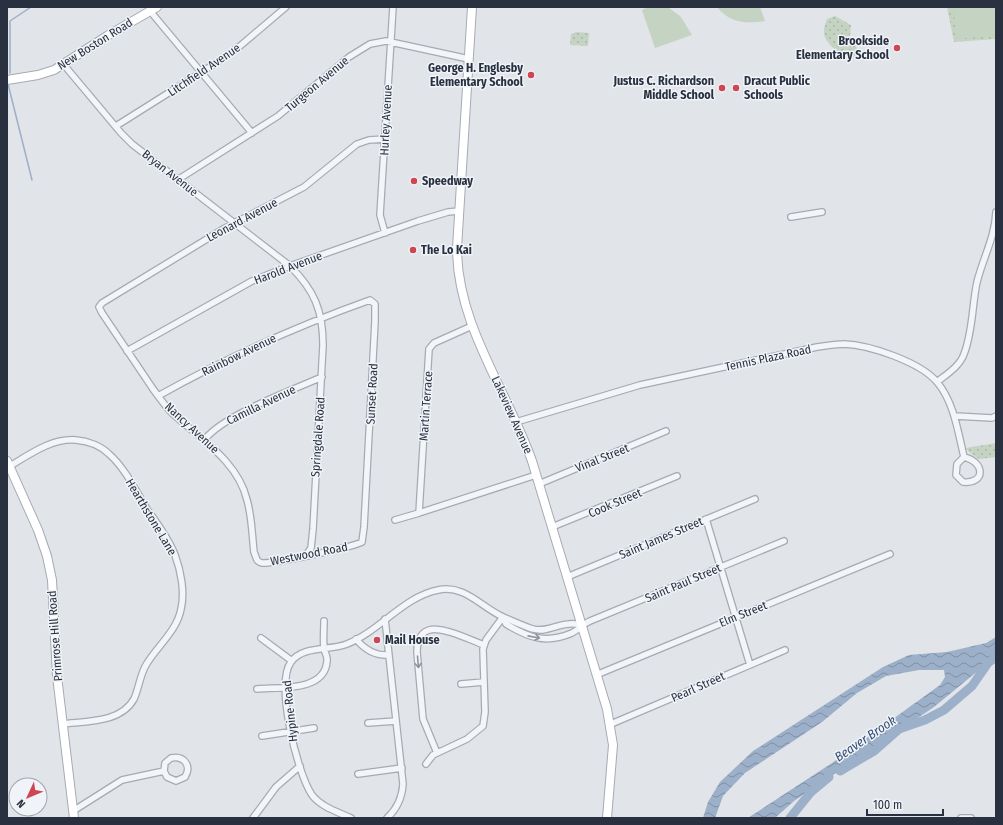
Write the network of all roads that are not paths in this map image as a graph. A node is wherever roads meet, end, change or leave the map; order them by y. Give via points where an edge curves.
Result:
1 (286, 7) edge
2 (393, 7) edge
3 (472, 7) edge
4 (154, 9) edge
5 (391, 42) junction
6 (469, 59) junction
7 (64, 65) junction
8 (202, 73) junction
9 (7, 80) edge
10 (116, 126) junction
11 (252, 133) junction
12 (385, 139) junction
13 (179, 179) junction
14 (460, 211) junction
15 (822, 212) dead end
16 (996, 212) edge
17 (791, 217) dead end
18 (234, 223) junction
19 (385, 233) junction
20 (290, 266) junction
21 (99, 307) joint
22 (321, 318) junction
23 (472, 326) junction
24 (127, 351) junction
25 (322, 377) junction
26 (937, 382) junction
27 (158, 396) junction
28 (954, 416) junction
29 (996, 416) edge
30 (516, 422) junction
31 (666, 431) dead end
32 (205, 439) junction
33 (964, 457) junction
34 (8, 463) edge
35 (536, 476) junction
36 (677, 476) dead end
37 (539, 484) junction
38 (755, 499) dead end
39 (419, 513) junction
40 (706, 519) junction
41 (395, 520) dead end
42 (552, 528) junction
43 (784, 541) dead end
44 (361, 543) joint
45 (890, 554) dead end
46 (306, 555) junction
47 (257, 560) joint
48 (721, 568) junction
49 (567, 577) junction
50 (736, 616) junction
51 (504, 617) junction
52 (385, 619) junction
53 (324, 621) dead end
54 (581, 625) junction
55 (261, 638) dead end
56 (356, 639) junction
57 (484, 645) junction
58 (324, 649) junction
59 (785, 650) dead end
60 (389, 655) junction
61 (292, 661) junction
62 (750, 665) junction
63 (596, 675) junction
64 (484, 682) junction
65 (461, 684) dead end
66 (286, 687) junction
67 (257, 689) dead end
68 (396, 721) junction
69 (368, 723) dead end
70 (62, 724) junction
71 (610, 724) junction
72 (314, 728) dead end
73 (290, 732) junction
74 (262, 736) dead end
75 (437, 753) junction
76 (426, 764) dead end
77 (300, 766) junction
78 (402, 768) junction
79 (164, 771) junction
80 (358, 774) dead end
81 (74, 814) edge
82 (390, 817) edge
83 (253, 818) edge
84 (351, 818) edge
85 (607, 818) edge
86 (961, 818) edge
87 (971, 818) edge

1 - 8 street, Litchfield Avenue via 240,46
2 - 5 street, Hurley Avenue
3 - 6 main road, Lakeview Avenue
4 - 7 main road, New Boston Road
4 - 8 street
5 - 6 street, Turgeon Avenue
5 - 11 street, Turgeon Avenue via 381,41 366,46 349,57 278,116
5 - 12 street, Hurley Avenue
6 - 14 main road, Lakeview Avenue
7 - 9 main road, New Boston Road via 47,72
7 - 10 street, Bryan Avenue
8 - 10 street, Litchfield Avenue
8 - 11 street
10 - 13 street, Bryan Avenue via 132,144
11 - 13 street, Turgeon Avenue
12 - 18 street, Leonard Avenue via 357,144 304,187
12 - 19 street, Hurley Avenue via 380,215
13 - 18 street, Bryan Avenue
14 - 19 street, Harold Avenue via 448,212
14 - 23 main road, Lakeview Avenue via 458,268 463,300
15 - 17 street
16 - 26 street via 996,226 981,266 964,354 959,364
18 - 20 street, Bryan Avenue
18 - 21 street, Leonard Avenue
19 - 20 street, Harold Avenue
20 - 22 street, Bryan Avenue via 306,282
20 - 24 street, Harold Avenue via 252,281
21 - 24 street, Nancy Avenue
22 - 25 street, Springdale Road
22 - 27 street, Rainbow Avenue via 230,358
22 - 44 street, Sunset Road via 370,300 375,304 367,490
23 - 30 main road, Lakeview Avenue
23 - 39 street, Martin Terrace via 434,343 429,349
24 - 27 street, Nancy Avenue
25 - 32 street, Camilla Avenue via 241,414 213,430
25 - 46 street, Springdale Road via 312,529 310,548
26 - 28 street, Tennis Plaza Road
26 - 30 street, Tennis Plaza Road via 924,372 886,354 835,344 640,385
27 - 32 street, Nancy Avenue via 171,412
28 - 29 street
28 - 33 street, Tennis Plaza Road
30 - 35 main road, Lakeview Avenue
31 - 37 street, Vinal Street
32 - 47 street, Nancy Avenue via 223,457 240,482 247,499
33 - 33 street via 978,463 978,478 972,483 963,482 956,475 957,464
34 - 70 main road, Primrose Hill Road via 47,556 52,580
34 - 70 street, Hearthstone Lane via 66,440 84,441 101,448 120,466 171,545 179,570 182,596 179,617 146,666 134,698 126,710 113,716
35 - 37 main road, Lakeview Avenue
35 - 39 street
36 - 42 street, Cook Street
37 - 42 main road, Lakeview Avenue
38 - 40 street, Saint James Street
39 - 41 street
40 - 48 street
40 - 49 street, Saint James Street
42 - 49 main road, Lakeview Avenue
43 - 48 street, Saint Paul Street
44 - 46 street, Westwood Road
45 - 50 street, Elm Street
46 - 47 street, Westwood Road via 262,563
48 - 50 street
48 - 54 street, Saint Paul Street
49 - 54 main road, Lakeview Avenue
50 - 62 street
50 - 63 street, Elm Street
51 - 52 street via 463,592 451,589 426,594
51 - 54 street via 536,630 569,624
51 -> 54 street via 506,624 520,633 544,639 573,632
51 - 57 street
52 - 56 street
52 - 60 street
53 - 58 street
54 - 63 main road, Lakeview Avenue
55 - 61 street
56 - 58 street
56 - 60 street via 373,653
57 - 64 street
57 -> 75 street via 438,628 428,631 419,641 417,652 423,719
58 - 61 street via 304,652
58 - 66 street via 328,660 324,671 316,680 306,685
59 - 62 street, Pearl Street
60 - 68 street
61 - 66 street, Hypine Road via 286,671
62 - 71 street, Pearl Street
63 - 71 main road, Lakeview Avenue
64 - 65 street
64 - 75 street via 483,726 472,736
66 - 67 street
66 - 73 street, Hypine Road
68 - 69 street
68 - 78 street
70 - 81 main road, Primrose Hill Road
71 - 85 main road, Lakeview Avenue via 613,752
72 - 73 street
73 - 74 street
73 - 77 street, Hypine Road
75 - 76 street
77 - 83 street via 276,787
77 - 84 street, Hypine Road via 316,799
78 - 80 street
78 - 82 street via 402,794
79 - 79 street via 167,761 174,757 184,760 188,768 185,777 179,780 170,779
79 - 81 street via 122,780
86 - 87 street

